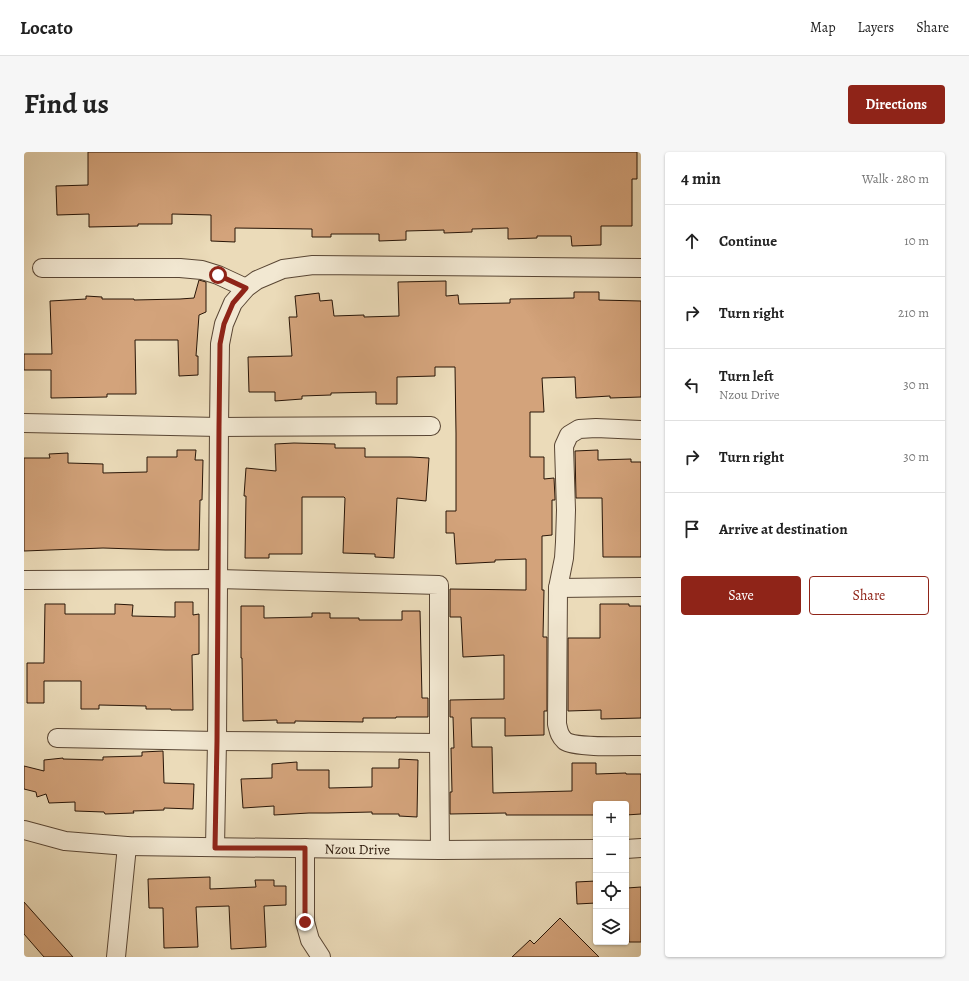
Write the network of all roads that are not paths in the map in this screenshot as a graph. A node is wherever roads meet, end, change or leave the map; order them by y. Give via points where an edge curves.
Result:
1 (42, 268) dead end
2 (641, 268) edge
3 (246, 288) junction
4 (24, 423) edge
5 (430, 426) dead end
6 (219, 427) junction
7 (641, 430) edge
8 (218, 579) junction
9 (24, 580) edge
10 (641, 587) edge
11 (558, 588) junction
12 (57, 738) dead end
13 (217, 741) junction
14 (439, 743) junction
15 (641, 746) edge
16 (24, 830) edge
17 (127, 846) junction
18 (215, 848) junction
19 (305, 848) junction
20 (629, 848) edge
21 (641, 848) edge
22 (593, 849) edge
23 (440, 850) junction
24 (116, 957) edge
25 (321, 957) edge

1 - 3 street via 202,270
2 - 3 street via 313,265 283,269 257,280
3 - 6 street via 233,303 224,324 220,344
4 - 6 street
5 - 6 street
6 - 8 street
7 - 11 street via 579,429 570,435 564,446 565,542
8 - 9 street
8 - 13 street
8 - 14 street via 439,585
10 - 11 street
11 - 15 street via 559,734 567,742 579,745
12 - 13 street
13 - 14 street
13 - 18 street
14 - 23 street
16 - 17 street, Nzou Drive via 66,841
17 - 18 street, Nzou Drive
17 - 24 street
18 - 19 street, Nzou Drive
19 - 23 street, Nzou Drive
19 - 25 street via 305,922 310,940
20 - 21 street
22 - 23 street, Nzou Drive

